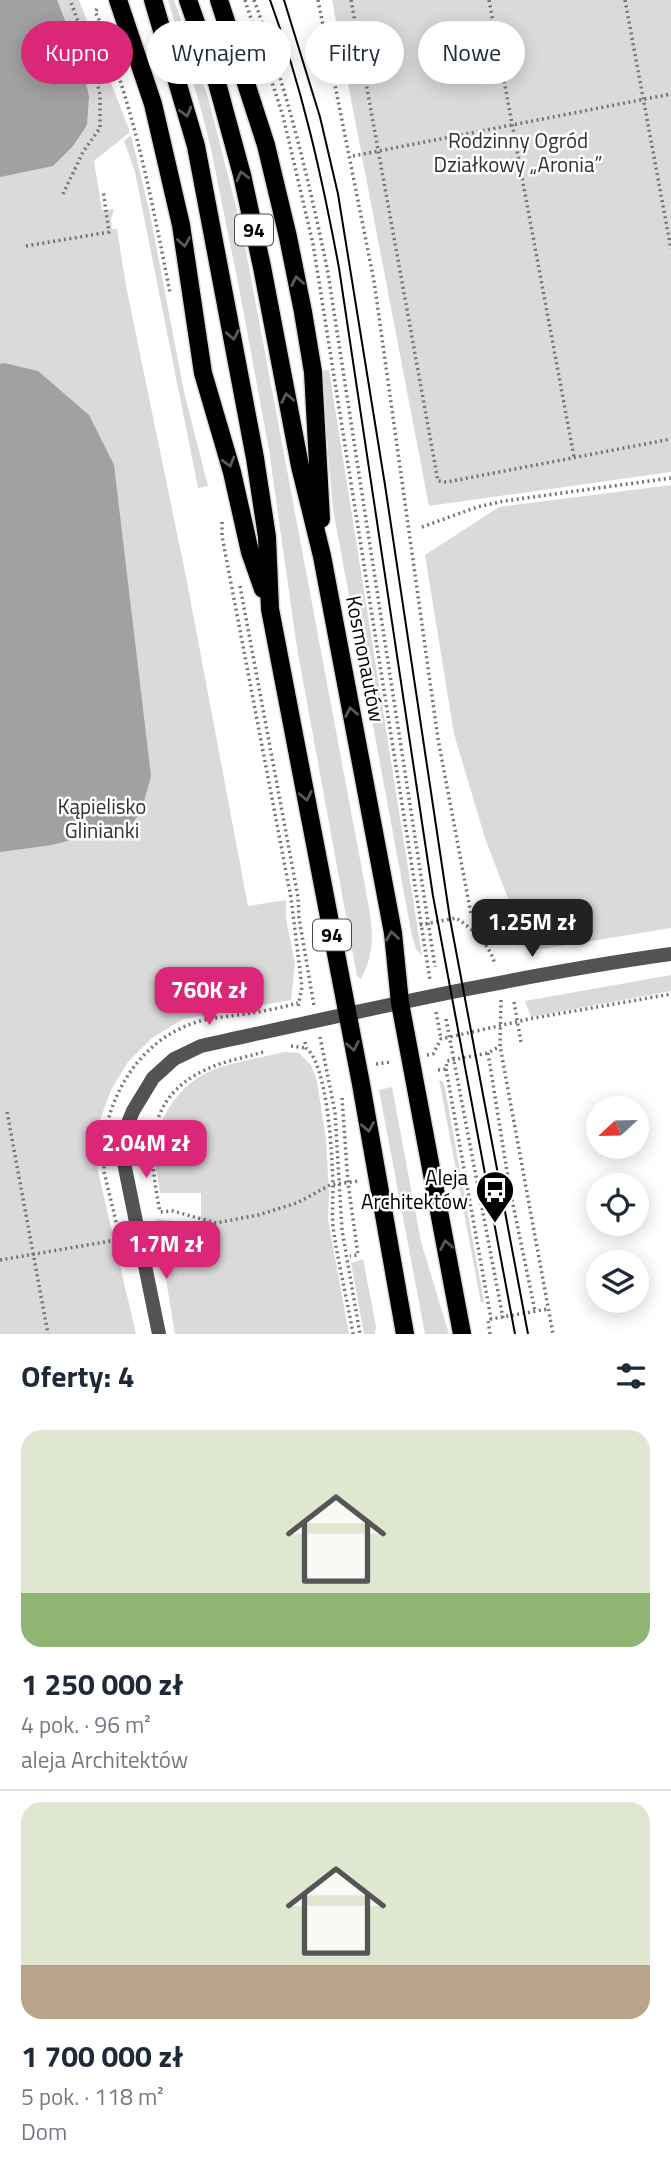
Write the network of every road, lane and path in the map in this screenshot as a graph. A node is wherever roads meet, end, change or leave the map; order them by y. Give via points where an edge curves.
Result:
1 (70, 0) edge
2 (118, 0) edge
3 (153, 0) edge
4 (188, 0) edge
5 (219, 0) edge
6 (245, 0) edge
7 (254, 0) edge
8 (318, 0) edge
9 (351, 0) edge
10 (489, 0) edge
11 (625, 0) edge
12 (97, 9) dead end
13 (671, 94) edge
14 (643, 99) junction
15 (512, 124) junction
16 (378, 150) junction
17 (353, 156) dead end
18 (103, 190) dead end
19 (63, 194) dead end
20 (26, 246) dead end
21 (671, 250) edge
22 (170, 295) dead end
23 (671, 439) edge
24 (574, 457) junction
25 (671, 478) edge
26 (222, 517) dead end
27 (422, 527) dead end
28 (322, 556) junction
29 (238, 577) dead end
30 (271, 609) junction
31 (471, 914) dead end
32 (428, 924) junction
33 (421, 925) junction
34 (671, 954) edge
35 (494, 960) dead end
36 (427, 964) dead end
37 (435, 967) dead end
38 (671, 994) edge
39 (313, 999) dead end
40 (514, 1002) dead end
41 (400, 1003) junction
42 (502, 1005) dead end
43 (298, 1007) dead end
44 (347, 1015) junction
45 (446, 1019) dead end
46 (517, 1022) junction
47 (501, 1026) junction
48 (449, 1037) junction
49 (304, 1042) dead end
50 (521, 1042) dead end
51 (500, 1046) junction
52 (282, 1047) dead end
53 (306, 1048) junction
54 (322, 1049) dead end
55 (266, 1052) dead end
56 (488, 1053) junction
57 (433, 1054) dead end
58 (454, 1059) junction
59 (446, 1069) junction
60 (438, 1070) dead end
61 (335, 1074) dead end
62 (328, 1076) junction
63 (342, 1093) dead end
64 (7, 1112) dead end
65 (361, 1180) dead end
66 (348, 1183) junction
67 (340, 1184) junction
68 (333, 1185) junction
69 (124, 1239) dead end
70 (34, 1255) junction
71 (350, 1256) dead end
72 (0, 1260) edge
73 (548, 1309) junction
74 (535, 1311) junction
75 (503, 1318) junction
76 (491, 1320) junction
77 (401, 1329) edge
78 (48, 1334) edge
79 (159, 1334) edge
80 (353, 1334) edge
81 (360, 1334) edge
82 (462, 1334) edge
83 (490, 1334) edge
84 (553, 1334) edge

1 - 19 path via 100,94 100,128
2 -> 30 main road via 153,104 181,225 203,373 250,552
3 -> 30 main road, 94 via 196,146 217,254 255,458 267,537
28 -> 4 main road, Kosmonautów / 94 via 242,175
28 -> 5 main road via 313,372 303,312 266,145
6 - 33 path via 284,116 313,244
7 - 32 path via 298,138 328,274
8 - 31 path via 374,281 438,739
9 - 16 path
10 - 15 path
11 - 14 path
12 - 22 path via 131,114
13 - 14 path
14 - 15 path
14 - 21 path
15 - 16 path
15 - 24 path
16 - 17 path
16 - 24 path via 438,481
18 - 20 path via 108,232
23 - 24 path
25 - 27 path via 504,501
26 - 43 path via 291,898 302,987
41 -> 28 main road, Kosmonautów / 94 via 393,933
29 - 39 path
30 -> 44 main road, 94
32 - 33 path
32 - 35 path via 456,918 470,926
32 - 37 path
33 - 36 path
34 - 41 street
38 - 46 path
40 - 46 path
41 - 44 street
82 -> 41 main road, Kosmonautów / 94
42 - 47 path
44 -> 77 main road, 94
44 - 79 street via 201,1046 174,1059 153,1078 132,1111 124,1133 123,1158
45 - 48 path
46 - 47 path
46 - 50 path
47 - 48 path
47 - 51 path
48 - 57 path via 441,1039
48 - 58 path
49 - 53 path
51 - 56 path
51 - 73 path
52 - 53 path
53 - 68 path via 325,1091
54 - 62 path
55 - 68 path via 206,1069 171,1095 151,1143 160,1212 216,1223 297,1203
56 - 58 path
56 - 74 path
58 - 59 path via 447,1060
58 - 75 path
59 - 60 path
59 - 76 path
61 - 62 path
62 - 67 path
63 - 66 path
64 - 70 path
65 - 66 path
66 - 67 path
66 - 71 path via 358,1255
67 - 68 path
67 - 81 path via 342,1230
68 - 80 path via 333,1224
69 - 70 path
70 - 72 path
70 - 78 path
73 - 74 path
73 - 84 path
74 - 75 path
75 - 76 path
76 - 83 path

